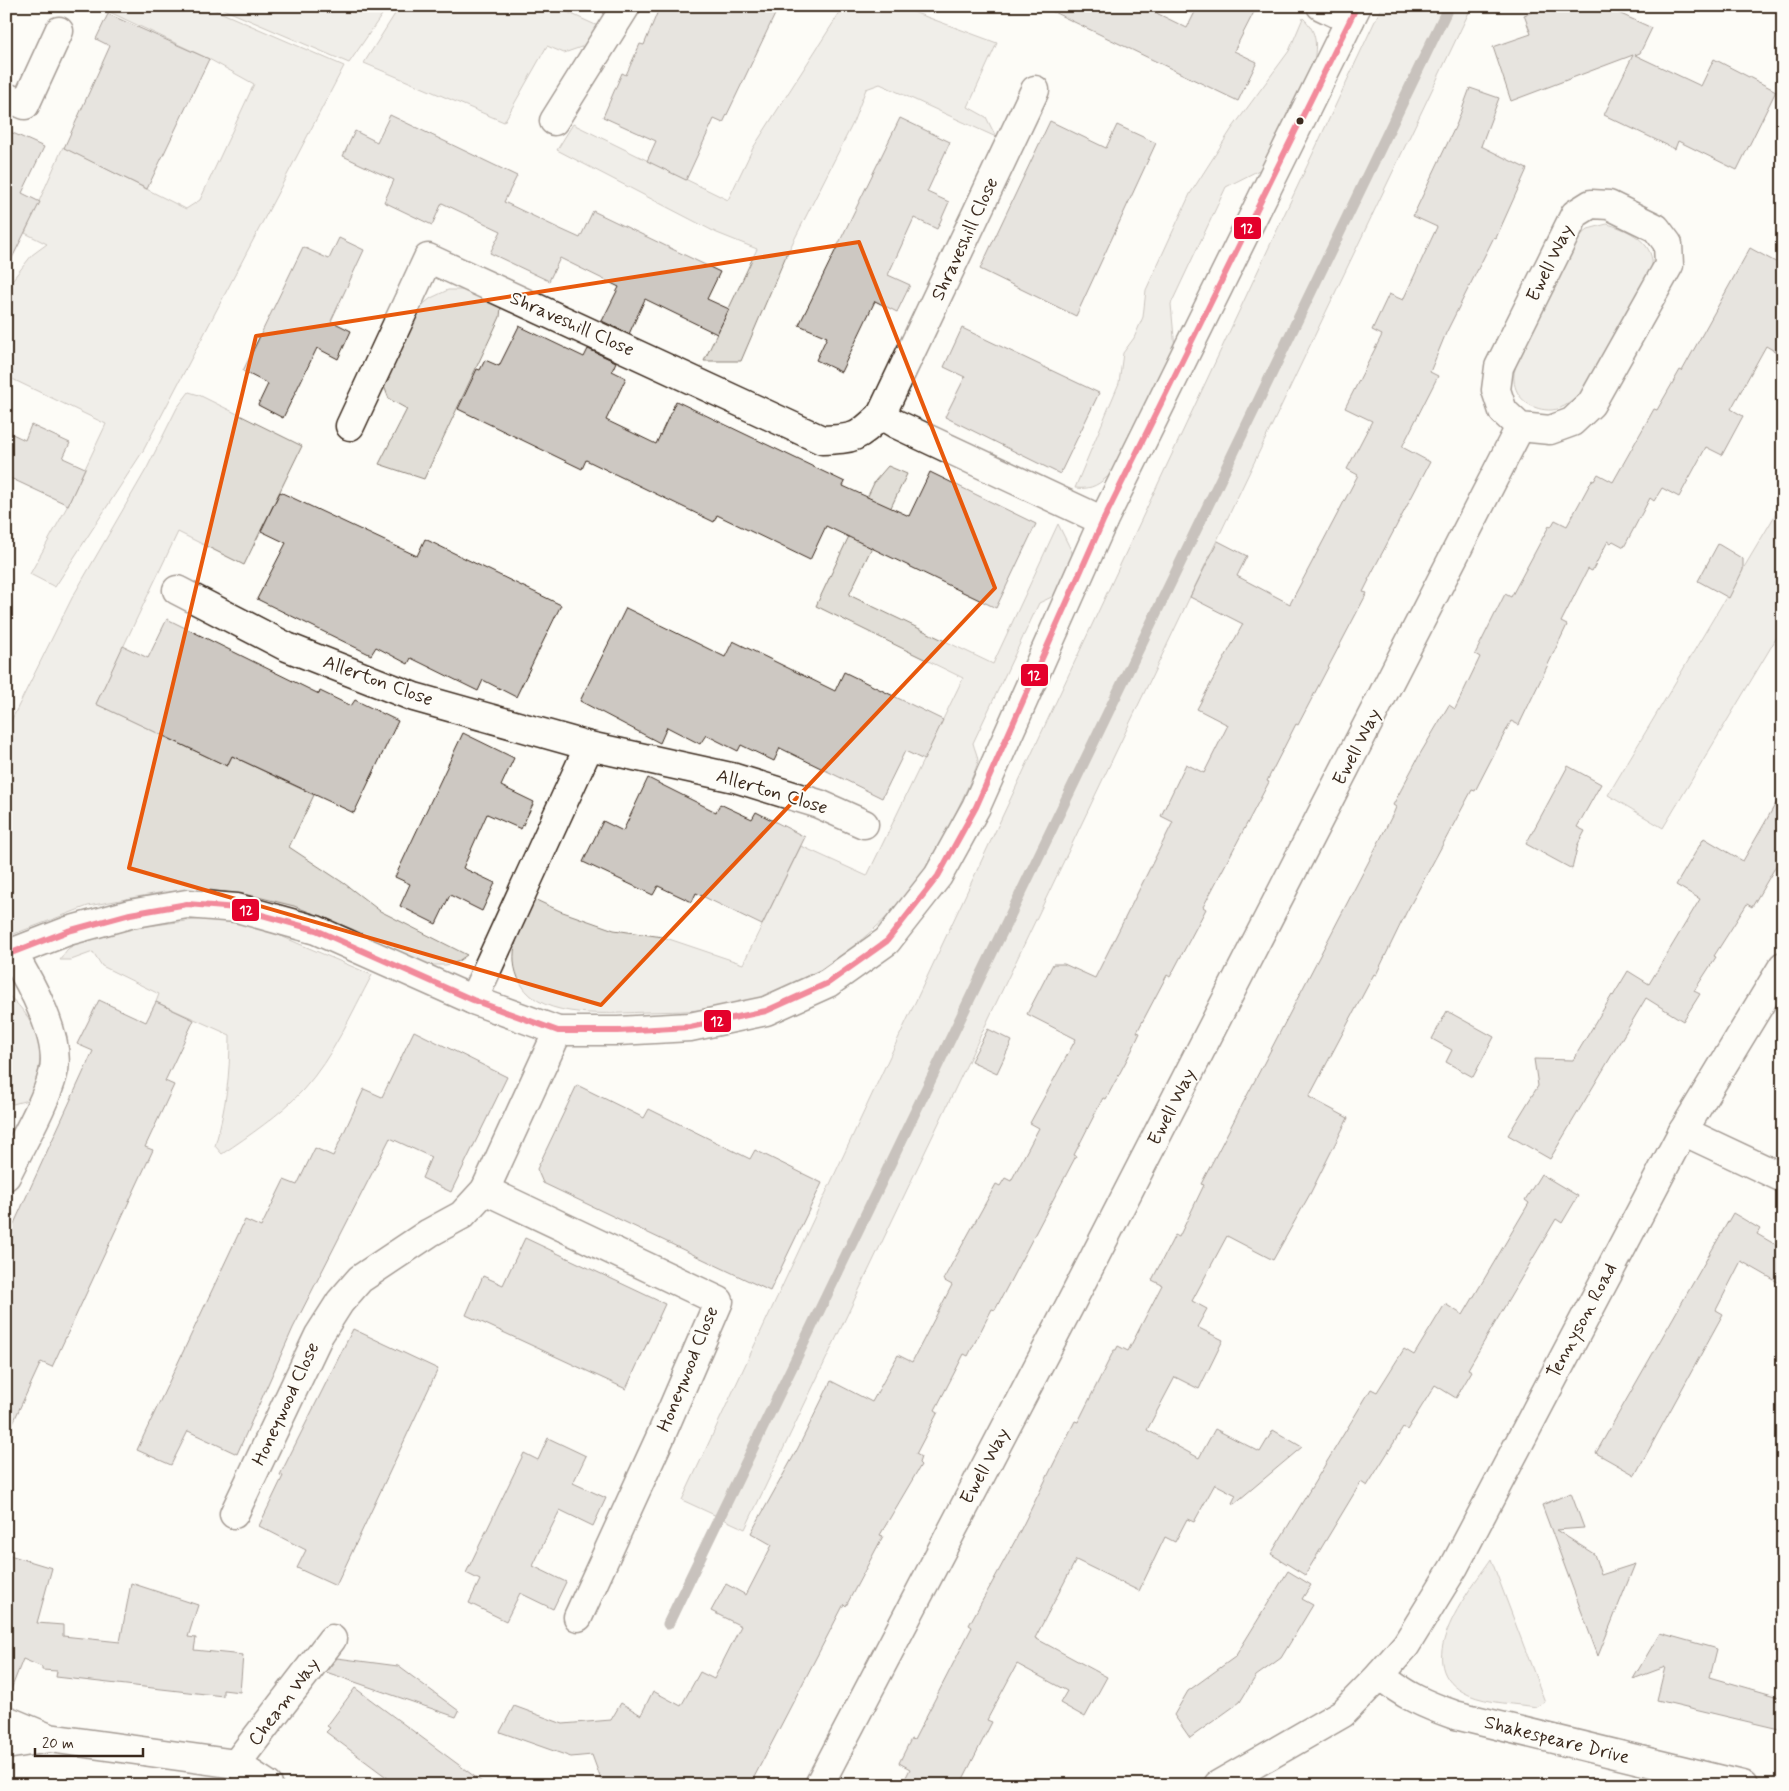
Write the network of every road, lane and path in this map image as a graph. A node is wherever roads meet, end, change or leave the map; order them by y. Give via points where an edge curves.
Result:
1 (626, 6) edge
2 (1321, 6) edge
3 (1353, 13) edge
4 (59, 31) dead end
5 (1035, 90) dead end
6 (6, 97) edge
7 (554, 120) dead end
8 (881, 415) junction
9 (350, 426) dead end
10 (1520, 427) junction
11 (1103, 521) junction
12 (177, 590) dead end
13 (589, 746) junction
14 (864, 824) dead end
15 (9, 954) edge
16 (1783, 966) edge
17 (473, 1000) junction
18 (558, 1030) junction
19 (1683, 1131) junction
20 (6, 1176) edge
21 (1783, 1178) edge
22 (485, 1190) junction
23 (234, 1514) dead end
24 (578, 1617) dead end
25 (332, 1639) dead end
26 (1380, 1675) junction
27 (6, 1720) edge
28 (49, 1738) junction
29 (6, 1745) edge
30 (236, 1764) junction
31 (268, 1785) edge
32 (819, 1785) edge
33 (1218, 1785) edge
34 (1742, 1785) edge

1 - 7 street
2 - 3 street
3 - 11 street
4 - 6 street via 25,106
5 - 8 street, Shraveshill Close
8 - 9 street, Shraveshill Close via 850,439 822,440 428,258
8 - 11 street
10 - 10 street, Ewell Way via 1550,430 1572,422 1591,404 1669,265 1668,244 1656,228 1609,205 1591,204 1575,214 1499,367 1496,390 1503,411
10 - 32 street, Ewell Way
11 - 18 street via 976,807 938,876 886,942 828,983 766,1011 690,1027
12 - 13 street, Allerton Close via 287,647 414,697
13 - 14 street, Allerton Close via 735,778 819,804
13 - 17 street
15 - 17 street via 68,931 130,914 186,904 237,908 316,930
15 - 20 street via 27,977 41,1008 53,1042 54,1073
16 - 19 street, Tennyson Road
17 - 18 street
18 - 22 street, Honeywood Close
19 - 21 street
19 - 26 street, Tennyson Road via 1454,1567 1406,1645
22 - 23 street, Honeywood Close via 462,1215 360,1279 340,1302 319,1335
22 - 24 street, Honeywood Close via 719,1301
25 - 30 street, Cheam Way
26 - 33 street, Tennyson Road via 1343,1713
26 - 34 street, Shakespeare Drive via 1410,1698 1455,1715
27 - 28 street, Cheam Way
28 - 29 street, Cheam Way
28 - 30 street, Cheam Way
30 - 31 street, Cheam Way

